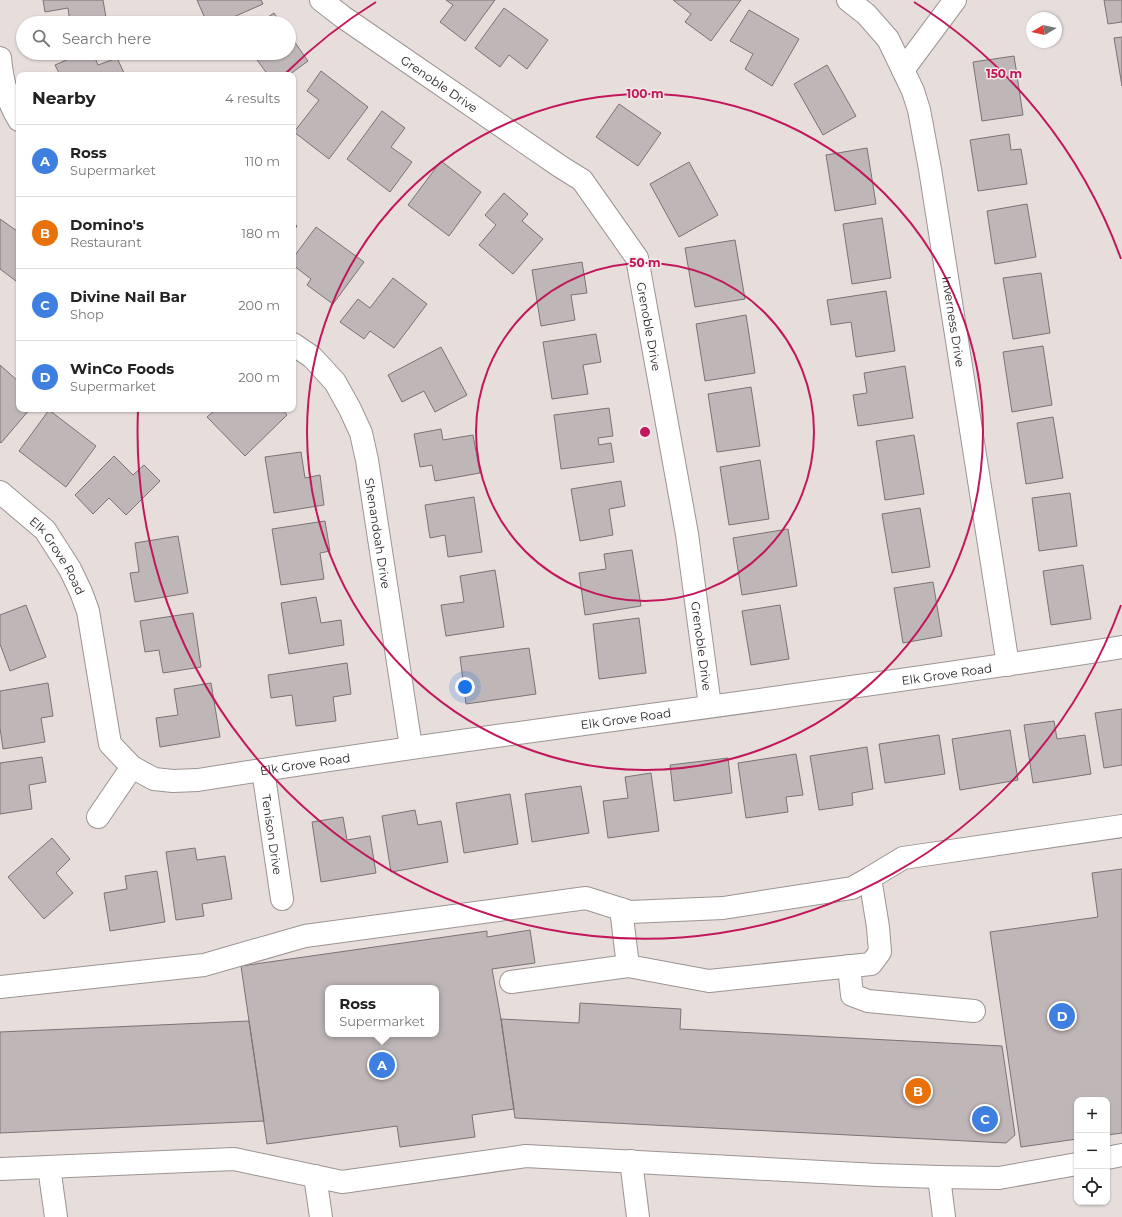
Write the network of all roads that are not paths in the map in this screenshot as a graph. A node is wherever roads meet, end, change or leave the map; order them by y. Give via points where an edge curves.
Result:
1 (321, 0) edge
2 (848, 0) edge
3 (955, 0) edge
4 (0, 58) edge
5 (903, 70) junction
6 (16, 116) edge
7 (296, 346) edge
8 (0, 492) edge
9 (1122, 647) edge
10 (1008, 665) junction
11 (710, 706) junction
12 (411, 747) junction
13 (132, 767) junction
14 (263, 770) junction
15 (98, 817) dead end
16 (1122, 826) edge
17 (870, 878) junction
18 (282, 899) dead end
19 (621, 909) junction
20 (628, 966) junction
21 (849, 966) junction
22 (511, 982) dead end
23 (0, 987) edge
24 (974, 1011) dead end
25 (1122, 1155) edge
26 (1110, 1157) edge
27 (631, 1161) junction
28 (1074, 1165) edge
29 (49, 1167) junction
30 (0, 1169) edge
31 (315, 1176) junction
32 (939, 1177) junction
33 (56, 1217) edge
34 (321, 1217) edge
35 (638, 1217) edge
36 (944, 1217) edge

1 - 11 street, Grenoble Drive via 582,180 637,258 687,534
2 - 5 street, Inverness Drive via 866,14 888,40
3 - 5 street
4 - 6 street via 5,89
5 - 10 street, Inverness Drive via 919,110 930,169
7 - 12 street, Shenandoah Drive via 312,357 335,382 361,433
8 - 13 street, Elk Grove Road via 45,530 70,568 88,611 110,744
9 - 10 street, Elk Grove Road
10 - 11 street, Elk Grove Road
11 - 12 street, Elk Grove Road
12 - 14 street, Elk Grove Road
13 - 14 street, Elk Grove Road via 154,779 173,780 198,780
13 - 15 street
14 - 18 street, Tenison Drive
16 - 17 street via 903,858
17 - 19 street via 852,888 723,908 630,912
17 - 21 street via 880,952 871,964
19 - 20 street
19 - 23 street via 586,898 305,936 204,965
20 - 21 street via 709,981
20 - 22 street
21 - 24 street via 852,995 868,1001
25 - 26 street
27 - 31 street via 526,1156 342,1182
27 - 32 street
27 - 35 street
28 - 32 street via 999,1178
29 - 30 street
29 - 31 street via 234,1159
29 - 33 street
31 - 34 street
32 - 36 street

